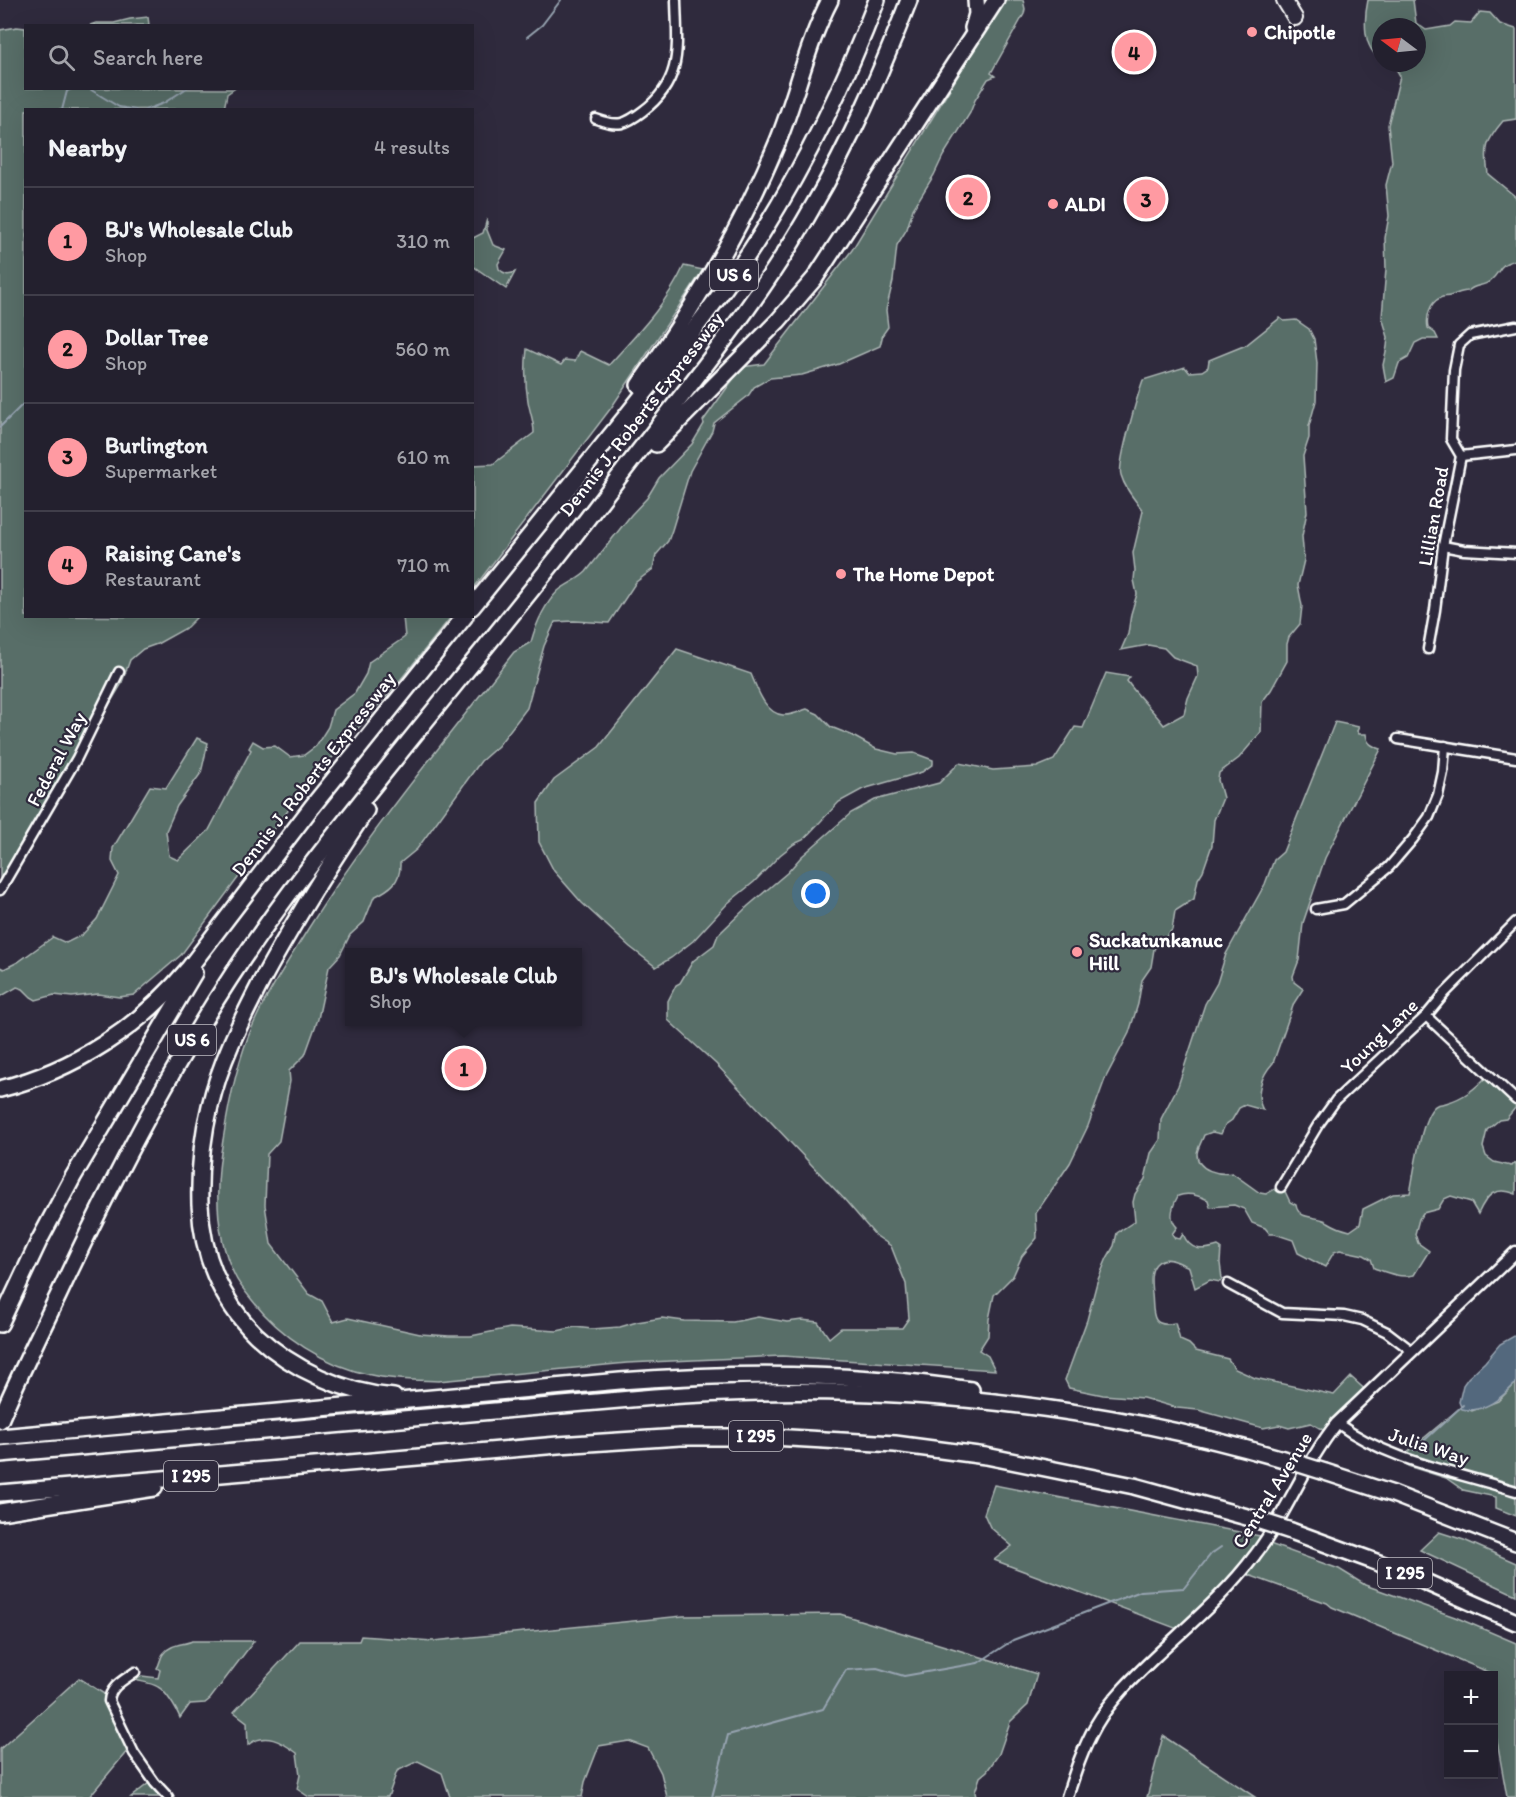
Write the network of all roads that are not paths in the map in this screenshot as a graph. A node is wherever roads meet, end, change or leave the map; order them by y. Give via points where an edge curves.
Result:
1 (676, 0) edge
2 (816, 0) edge
3 (830, 0) edge
4 (976, 0) edge
5 (996, 0) edge
6 (1284, 0) edge
7 (877, 1) edge
8 (908, 2) edge
9 (1295, 18) dead end
10 (813, 38) junction
11 (961, 52) junction
12 (596, 119) dead end
13 (1516, 326) edge
14 (1516, 450) edge
15 (1461, 456) junction
16 (602, 500) junction
17 (544, 517) junction
18 (1443, 546) junction
19 (1516, 553) edge
20 (474, 604) edge
21 (463, 618) edge
22 (1428, 649) dead end
23 (119, 672) dead end
24 (416, 732) junction
25 (1398, 739) dead end
26 (1445, 747) junction
27 (1516, 759) edge
28 (0, 890) edge
29 (1316, 909) dead end
30 (1516, 922) edge
31 (217, 930) junction
32 (1426, 1016) junction
33 (0, 1089) edge
34 (1516, 1100) edge
35 (1281, 1187) dead end
36 (1516, 1252) edge
37 (1228, 1284) dead end
38 (0, 1324) edge
39 (1412, 1351) junction
40 (457, 1396) junction
41 (0, 1420) edge
42 (1118, 1420) junction
43 (1337, 1423) junction
44 (0, 1437) edge
45 (7, 1453) edge
46 (252, 1471) junction
47 (1516, 1491) edge
48 (0, 1493) edge
49 (0, 1512) edge
50 (1516, 1542) edge
51 (1516, 1622) edge
52 (135, 1672) dead end
53 (168, 1797) edge
54 (1067, 1797) edge

1 - 12 street via 676,60 669,85 658,99 621,125
2 - 10 highway via 819,13
3 - 10 highway
4 - 11 highway via 974,24
5 - 11 highway
6 - 9 main road
7 - 17 highway, Dennis J. Roberts Expressway / US 6 via 822,126 762,233 697,327
8 - 16 highway, Dennis J. Roberts Expressway / US 6 via 856,126 796,236 744,314
10 - 17 highway via 779,138 722,257 664,350
11 - 16 highway via 803,293
13 - 15 street, Lillian Road via 1470,335 1459,345 1451,439
14 - 15 street
15 - 18 street, Lillian Road
16 - 24 highway, Dennis J. Roberts Expressway / US 6
17 - 20 highway, Dennis J. Roberts Expressway / US 6
18 - 19 street
18 - 22 street, Lillian Road
21 - 31 highway, Dennis J. Roberts Expressway / US 6
23 - 28 street, Federal Way via 77,758
24 - 40 highway via 299,914 235,1036 207,1121 201,1212 208,1256 218,1283 241,1318 273,1349 311,1372 361,1392 397,1397
24 - 41 highway, US 6 via 273,916 194,1037 112,1183
25 - 26 street
26 - 27 street
26 - 29 street via 1438,795 1429,817 1413,839 1389,867 1344,904
30 - 32 street, Young Lane
31 - 33 highway, US 6 via 168,992 115,1037 69,1064
31 - 38 highway via 65,1191
32 - 34 street
32 - 35 street, Young Lane via 1336,1100
36 - 39 street, Central Avenue
37 - 39 street via 1282,1313 1362,1320
39 - 43 street, Central Avenue
40 - 42 highway via 704,1376 809,1375 935,1384 1058,1403
40 - 44 highway
42 - 45 highway, I 295 via 964,1398 747,1391
42 - 50 highway, I 295, bridge via 1290,1461 1422,1505
43 - 47 street, Julia Way via 1368,1444
43 - 54 street, Central Avenue via 1251,1560 1106,1710 1082,1753
46 - 48 highway, I 295
46 - 49 highway
46 - 51 highway, I 295, bridge via 649,1438 813,1438 926,1447 1026,1463 1163,1493 1254,1519 1389,1566
52 - 53 street via 114,1688 109,1701 134,1753

